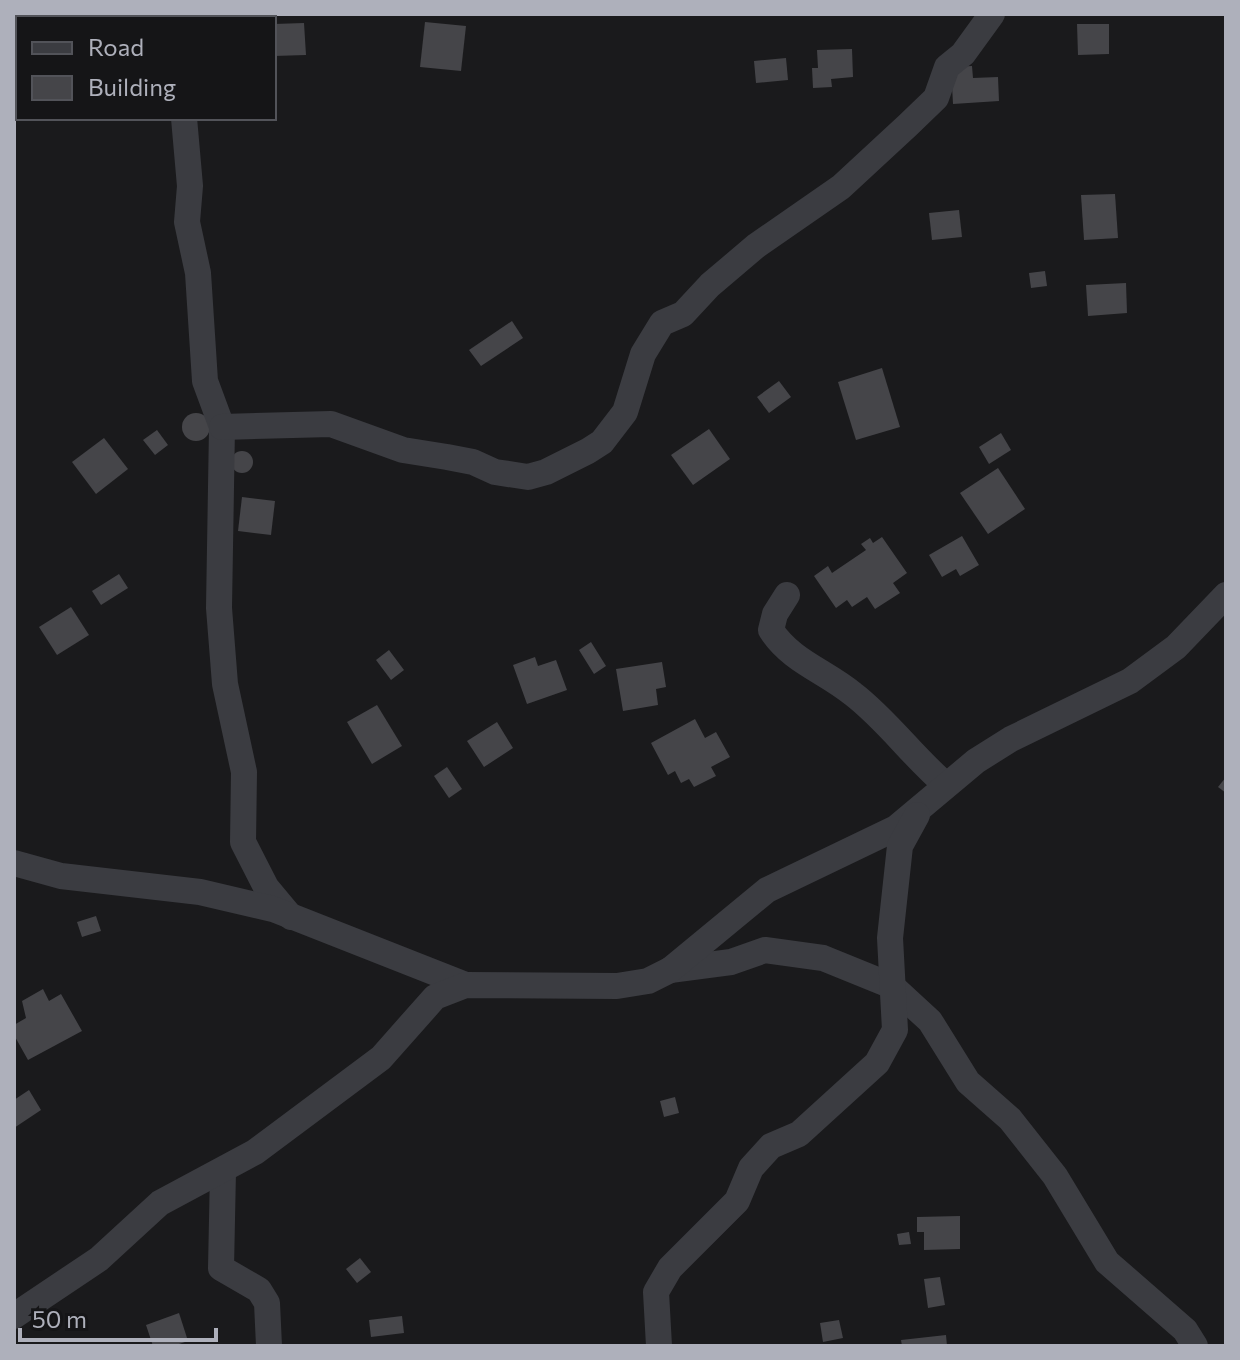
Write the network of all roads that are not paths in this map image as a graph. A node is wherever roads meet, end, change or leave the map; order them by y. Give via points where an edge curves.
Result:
1 (992, 14) edge
2 (184, 120) edge
3 (222, 427) junction
4 (787, 595) dead end
5 (1226, 595) edge
6 (946, 785) junction
7 (920, 811) junction
8 (14, 863) edge
9 (291, 917) junction
10 (670, 970) junction
11 (466, 985) junction
12 (892, 986) junction
13 (223, 1171) junction
14 (14, 1316) edge
15 (269, 1346) edge
16 (659, 1346) edge
17 (1195, 1346) edge

1 - 3 street via 947,67 936,98 908,125 841,187 756,246 683,314 662,323 643,354 625,412 588,451 528,477 403,450 331,424
2 - 3 street via 187,222 198,273 205,381
3 - 9 street via 219,608 225,684 244,772 243,842 250,861
4 - 6 street via 771,630 781,646 855,695
5 - 6 street via 1176,647 1130,681 1011,739
6 - 7 street
7 - 10 street via 896,828 767,890
7 - 12 street via 900,846 890,938
8 - 9 street via 61,876 200,892
9 - 11 street
10 - 11 street via 648,981 617,986
10 - 12 street via 731,962 765,950 823,958
11 - 13 street via 435,997 381,1058
12 - 16 street via 895,1030 877,1063 799,1134 771,1146 751,1168 737,1201 670,1268 656,1292
12 - 17 street via 930,1021 968,1082 1010,1119 1055,1176 1107,1262 1185,1330
13 - 14 street via 160,1203 99,1259
13 - 15 street via 221,1268 259,1290 267,1303

